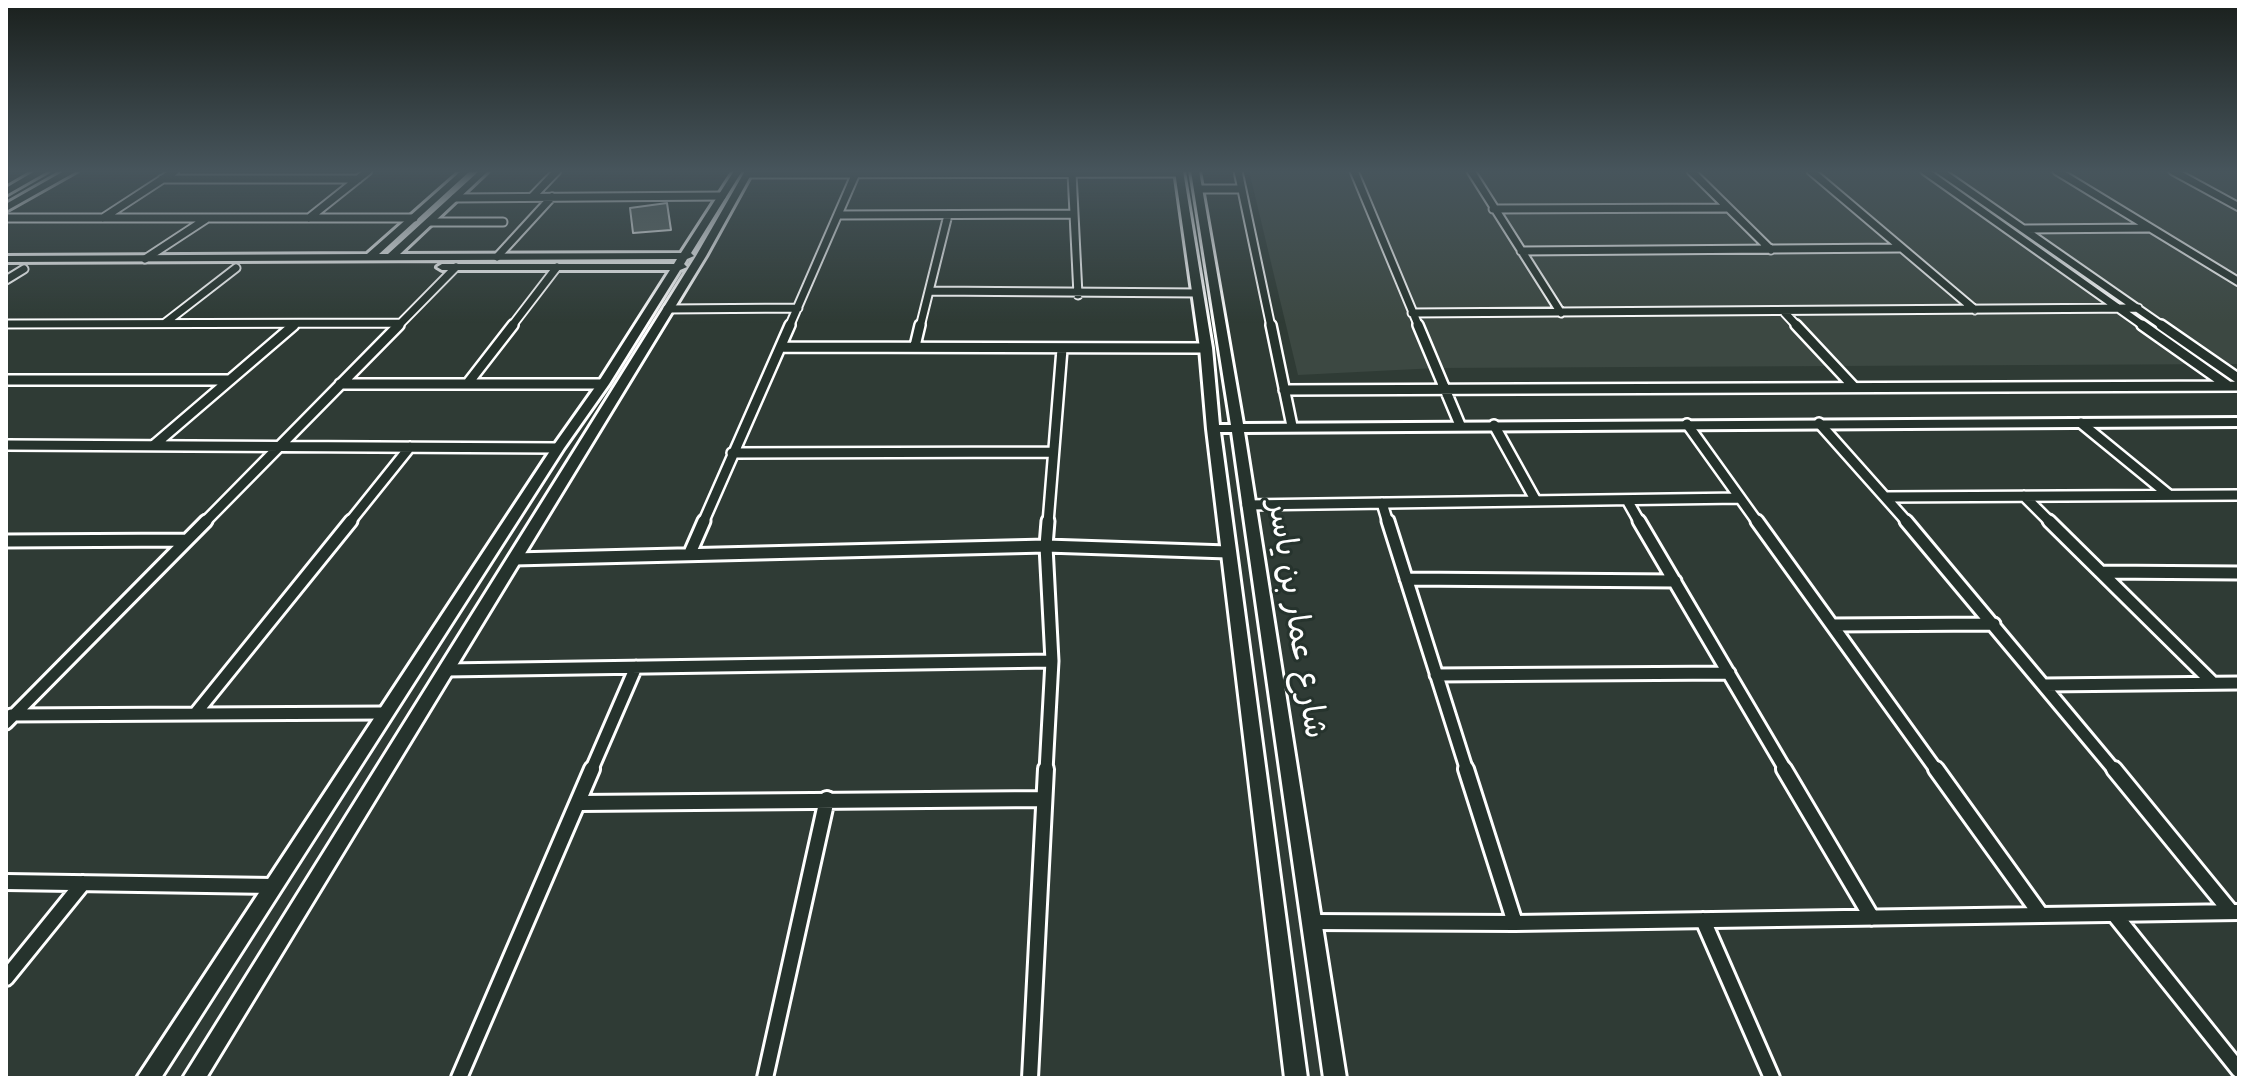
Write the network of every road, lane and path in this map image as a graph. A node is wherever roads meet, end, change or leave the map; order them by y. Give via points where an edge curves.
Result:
1 (202, 222) edge
2 (410, 222) edge
3 (429, 222) joint
4 (503, 222) dead end
5 (529, 222) edge
6 (709, 222) edge
7 (714, 222) edge
8 (835, 222) edge
9 (947, 222) edge
10 (1073, 222) edge
11 (1190, 222) edge
12 (1204, 222) edge
13 (1248, 222) edge
14 (1375, 222) edge
15 (1501, 222) edge
16 (1741, 222) edge
17 (1869, 222) edge
18 (2001, 222) edge
19 (2012, 222) edge
20 (2140, 222) edge
21 (2151, 228) junction
22 (2023, 229) junction
23 (1899, 248) junction
24 (1771, 250) junction
25 (1521, 251) junction
26 (497, 257) junction
27 (369, 258) junction
28 (391, 258) junction
29 (6, 259) edge
30 (145, 259) junction
31 (689, 261) junction
32 (359, 267) junction
33 (380, 267) junction
34 (456, 267) junction
35 (557, 267) junction
36 (236, 268) junction
37 (6, 269) edge
38 (24, 269) junction
39 (6, 280) edge
40 (2239, 282) edge
41 (931, 291) junction
42 (1198, 293) junction
43 (1078, 295) junction
44 (798, 308) junction
45 (667, 309) junction
46 (1975, 310) junction
47 (2133, 310) junction
48 (1412, 313) junction
49 (1561, 313) junction
50 (1785, 313) junction
51 (400, 323) junction
52 (6, 324) edge
53 (164, 324) junction
54 (295, 324) junction
55 (915, 346) junction
56 (781, 347) junction
57 (1206, 348) junction
58 (1062, 349) junction
59 (2239, 379) edge
60 (6, 380) edge
61 (230, 380) junction
62 (468, 383) junction
63 (340, 384) junction
64 (603, 384) junction
65 (2234, 386) edge
66 (1854, 387) junction
67 (1284, 390) junction
68 (1446, 390) junction
69 (2239, 393) edge
70 (2239, 422) edge
71 (1819, 423) junction
72 (2081, 423) junction
73 (1687, 424) junction
74 (1460, 425) junction
75 (1494, 425) junction
76 (1292, 426) junction
77 (1213, 429) junction
78 (1235, 429) junction
79 (6, 445) edge
80 (153, 446) junction
81 (279, 446) junction
82 (410, 447) junction
83 (558, 448) junction
84 (1053, 452) junction
85 (732, 453) junction
86 (2169, 495) junction
87 (2239, 495) edge
88 (2024, 496) junction
89 (1886, 497) junction
90 (1740, 498) junction
91 (1627, 500) junction
92 (1536, 501) junction
93 (1382, 503) junction
94 (1247, 505) junction
95 (187, 540) junction
96 (6, 541) edge
97 (1046, 546) junction
98 (1228, 552) junction
99 (690, 553) junction
100 (514, 559) junction
101 (2101, 572) junction
102 (2239, 573) edge
103 (1406, 579) junction
104 (1675, 581) junction
105 (1994, 624) junction
106 (1832, 625) junction
107 (1052, 661) junction
108 (636, 667) junction
109 (446, 670) junction
110 (1729, 673) junction
111 (1436, 675) junction
112 (2213, 683) junction
113 (2239, 683) edge
114 (2045, 685) junction
115 (385, 713) junction
116 (195, 714) junction
117 (9, 718) edge
118 (827, 799) junction
119 (1044, 799) junction
120 (580, 803) junction
121 (6, 882) edge
122 (83, 883) junction
123 (273, 886) junction
124 (2235, 912) edge
125 (2114, 914) junction
126 (2041, 915) junction
127 (1872, 918) junction
128 (1703, 920) junction
129 (1311, 922) junction
130 (1515, 923) junction
131 (6, 978) edge
132 (2239, 1070) edge
133 (148, 1078) edge
134 (194, 1078) edge
135 (459, 1078) edge
136 (765, 1078) edge
137 (1030, 1078) edge
138 (1296, 1078) edge
139 (1335, 1078) edge
140 (1772, 1078) edge

1 - 30 street
2 - 27 street
3 - 4 street
3 - 28 street
5 - 26 street
6 - 31 street
7 - 31 street
8 - 44 street
9 - 41 street
10 - 43 street
11 - 42 street, شارع عمار بن ياسر
12 - 78 street, شارع عمار بن ياسر
13 - 67 street
14 - 48 street
15 - 25 street
16 - 24 street
17 - 23 street
18 - 47 street
19 - 22 street
20 - 21 street
21 - 22 street
21 - 40 street
22 - 47 street
23 - 24 street
23 - 46 street
24 - 25 street
25 - 49 street
26 - 28 street
26 - 31 street
27 - 28 street
27 - 30 street
27 - 32 street
28 - 33 street
29 - 30 street
31 - 35 street
31 - 45 street
31 - 64 street
32 - 33 street
32 - 36 street
33 - 34 street
34 - 35 street
34 - 51 street
35 - 62 street
36 - 38 street
36 - 53 street
37 - 38 street
38 - 39 street
41 - 43 street
41 - 55 street
42 - 43 street
42 - 57 street, شارع عمار بن ياسر
44 - 45 street
44 - 56 street
45 - 100 street
46 - 47 street
46 - 50 street
47 - 59 street
47 - 65 street
48 - 49 street
48 - 68 street
49 - 50 street
50 - 66 street
51 - 54 street
51 - 63 street
52 - 53 street
53 - 54 street
54 - 61 street
55 - 56 street
55 - 58 street
56 - 85 street
57 - 58 street
57 - 77 street, شارع عمار بن ياسر
58 - 84 street
60 - 61 street
61 - 80 street
62 - 63 street
62 - 64 street
63 - 81 street
64 - 83 street
65 - 66 street
65 - 69 street
66 - 68 street
67 - 68 street
67 - 76 street
68 - 74 street
70 - 72 street
71 - 72 street
71 - 73 street
71 - 89 street
72 - 86 street
73 - 75 street
73 - 90 street
74 - 75 street
74 - 76 street
75 - 92 street
76 - 78 street
77 - 78 street
77 - 98 street, شارع عمار بن ياسر
78 - 94 street, شارع عمار بن ياسر
79 - 80 street
80 - 81 street
81 - 82 street
81 - 95 street
82 - 83 street
82 - 116 street
83 - 115 street
84 - 85 street
84 - 97 street
85 - 99 street
86 - 87 street
86 - 88 street
88 - 89 street
88 - 101 street
89 - 105 street
90 - 91 street
90 - 106 street
91 - 92 street
91 - 104 street
92 - 93 street
93 - 94 street
93 - 103 street
94 - 129 street, شارع عمار بن ياسر
95 - 96 street
95 - 117 street
97 - 98 street
97 - 99 street
97 - 107 street
98 - 138 street, شارع عمار بن ياسر
99 - 100 street
100 - 109 street
101 - 102 street
101 - 112 street
103 - 104 street
103 - 111 street
104 - 110 street
105 - 106 street
105 - 114 street
106 - 126 street
107 - 108 street
107 - 119 street
108 - 109 street
108 - 120 street
109 - 134 street
110 - 111 street
110 - 127 street
111 - 130 street
112 - 113 street
112 - 114 street
114 - 124 street
115 - 116 street
115 - 123 street
116 - 117 street
118 - 119 street
118 - 120 street
118 - 136 street
119 - 137 street
120 - 135 street
121 - 122 street
122 - 123 street
122 - 131 street
123 - 133 street
124 - 125 street
125 - 126 street
125 - 132 street
126 - 127 street
127 - 128 street
128 - 130 street
128 - 140 street
129 - 130 street
129 - 139 street, شارع عمار بن ياسر

